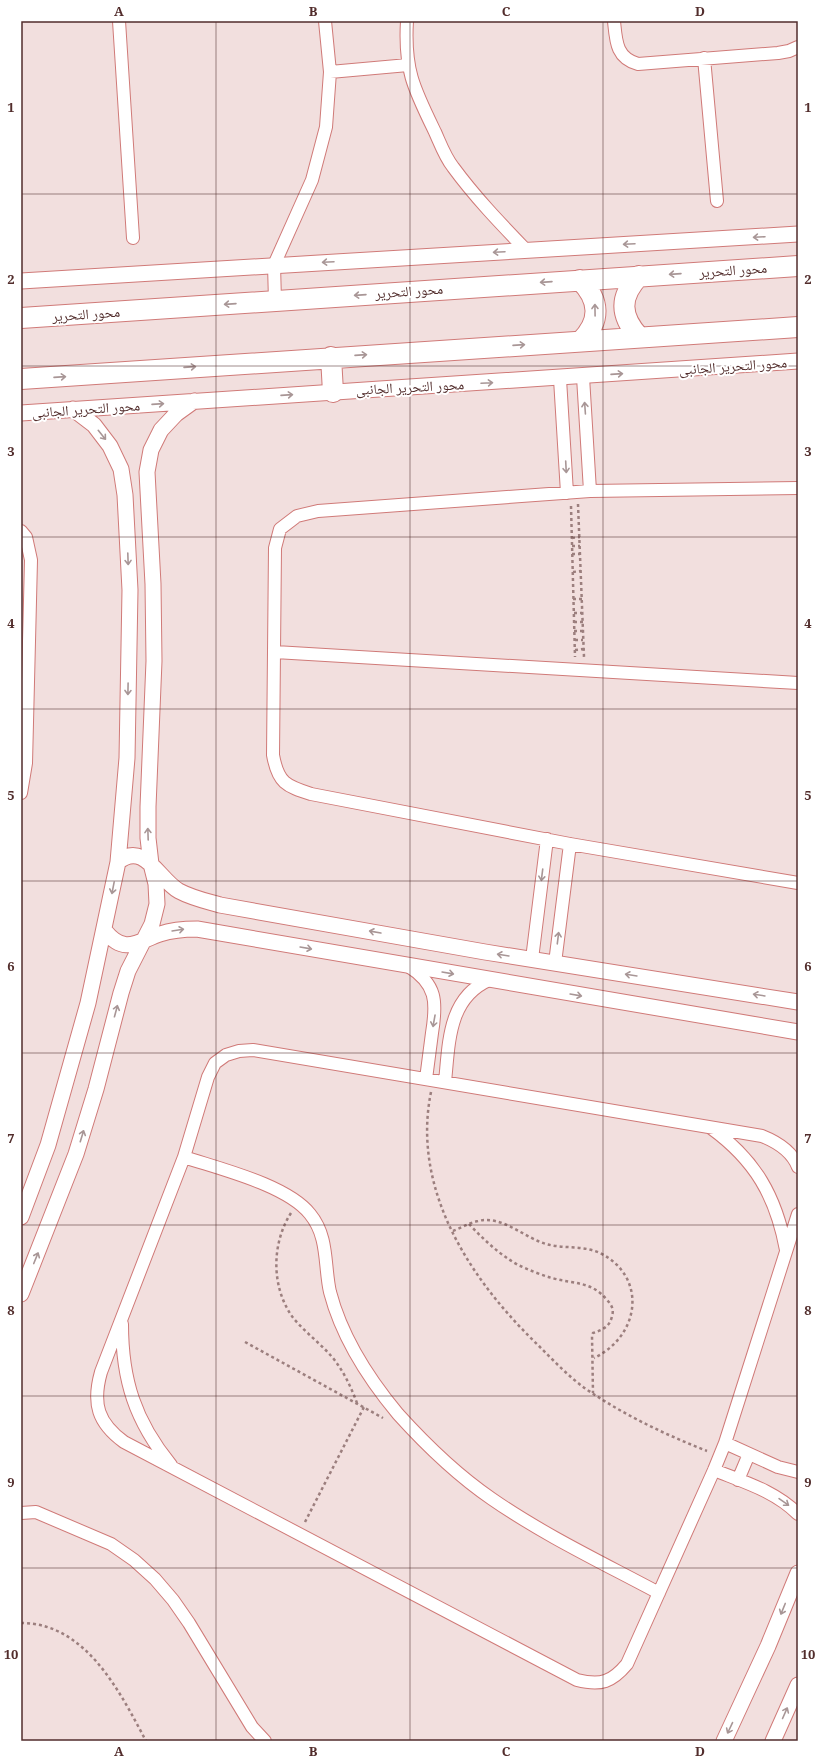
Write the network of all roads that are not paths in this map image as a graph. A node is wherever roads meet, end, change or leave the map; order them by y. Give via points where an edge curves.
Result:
1 (119, 21) edge
2 (325, 21) edge
3 (407, 21) edge
4 (614, 21) edge
5 (798, 47) edge
6 (704, 58) junction
7 (408, 65) junction
8 (330, 72) junction
9 (717, 201) dead end
10 (798, 234) edge
11 (133, 238) dead end
12 (526, 250) junction
13 (274, 265) junction
14 (798, 266) edge
15 (639, 276) junction
16 (580, 280) junction
17 (21, 281) edge
18 (275, 301) junction
19 (21, 318) edge
20 (798, 327) edge
21 (639, 338) junction
22 (581, 341) junction
23 (331, 358) junction
24 (798, 361) edge
25 (583, 377) junction
26 (560, 378) junction
27 (21, 379) edge
28 (334, 392) junction
29 (194, 401) junction
30 (73, 409) junction
31 (21, 413) edge
32 (798, 488) edge
33 (590, 491) junction
34 (572, 492) junction
35 (149, 494) junction
36 (126, 495) junction
37 (21, 531) edge
38 (275, 652) junction
39 (798, 683) edge
40 (23, 761) edge
41 (21, 793) edge
42 (547, 839) junction
43 (570, 844) junction
44 (118, 862) junction
45 (151, 864) junction
46 (795, 881) edge
47 (105, 931) junction
48 (142, 941) junction
49 (532, 959) junction
50 (555, 963) junction
51 (407, 965) junction
52 (489, 980) junction
53 (798, 1002) edge
54 (798, 1032) edge
55 (435, 1080) junction
56 (708, 1126) junction
57 (184, 1156) junction
58 (798, 1167) edge
59 (798, 1214) edge
60 (21, 1217) edge
61 (786, 1251) junction
62 (21, 1294) edge
63 (122, 1316) junction
64 (724, 1443) junction
65 (749, 1454) junction
66 (175, 1469) junction
67 (714, 1470) junction
68 (798, 1472) edge
69 (738, 1480) junction
70 (21, 1503) edge
71 (36, 1512) junction
72 (21, 1513) edge
73 (798, 1514) edge
74 (798, 1573) edge
75 (659, 1593) junction
76 (798, 1685) edge
77 (252, 1726) junction
78 (257, 1741) edge
79 (265, 1741) edge
80 (724, 1741) edge
81 (773, 1741) edge

1 - 11 street
2 - 8 street
3 - 7 street
4 - 6 street via 617,46 631,62 638,64
5 - 6 street via 790,51
6 - 9 street
7 - 8 street
7 - 12 street via 415,91 451,166
8 - 13 street via 329,100 320,154 312,180
10 -> 12 street
12 -> 13 street
13 - 17 street
13 - 18 street
14 -> 15 main road, محور التحرير
15 - 16 main road, محور التحرير
15 - 21 main road via 628,290 624,307 631,329
16 -> 18 main road, محور التحرير
22 -> 16 main road via 589,332 596,310 594,298
18 -> 19 main road, محور التحرير
20 - 21 main road
21 - 22 main road
23 -> 22 main road
27 -> 23 main road
23 - 28 main road
25 -> 24 street, محور التحرير الجانبى
25 - 26 street, محور التحرير الجانبى
33 -> 25 street
28 -> 26 street, محور التحرير الجانبى
26 -> 34 street
29 -> 28 street, محور التحرير الجانبى
30 -> 29 street, محور التحرير الجانبى
29 - 35 street via 176,414 161,430 152,450 147,472
30 - 31 street, محور التحرير الجانبى
30 -> 36 street via 94,425 110,446 121,470
32 - 33 street
33 - 34 street
34 - 38 street via 318,511 297,516 280,529 275,548
35 - 36 street
45 -> 35 street via 148,807 154,661
36 -> 44 street via 130,590 127,758
37 - 40 street via 26,538 31,560
38 - 39 street
38 - 42 street via 274,755 276,772 290,787 312,794
40 - 41 street
42 - 43 street
42 -> 49 street
43 - 46 street
50 -> 43 street
44 - 45 street via 126,857 139,856
44 -> 47 street
45 - 48 street via 157,904 152,924
49 -> 45 street via 220,905 178,891
47 - 48 street via 118,943 135,945
47 - 60 street via 88,1004 48,1145
48 -> 51 street via 180,929 197,929
62 -> 48 street via 76,1154 121,993
49 - 50 street
53 -> 50 street
51 -> 52 street
51 -> 55 street via 426,980 435,1002
52 -> 54 street
52 - 55 street via 472,990 459,1006
55 - 56 street
55 - 57 street via 253,1050 239,1050 215,1063 208,1077
56 - 58 street via 776,1141 788,1151
56 - 61 street via 726,1139 755,1170 776,1208
57 - 63 street
57 - 75 street via 282,1190 310,1214 320,1230 330,1290 340,1324 356,1355 389,1401 421,1439 449,1465 491,1499 526,1521
59 - 61 street
61 - 64 street
63 - 66 street via 124,1364 133,1402 146,1430
63 - 66 street via 96,1388 96,1404 102,1420 111,1433
64 - 65 street
64 - 67 street
65 - 68 street via 778,1467
65 - 69 street
66 - 75 street via 578,1680 591,1683 605,1682 618,1675 627,1664
67 - 69 street
67 - 75 street
69 -> 73 street via 768,1492
70 - 71 street
71 - 72 street
71 - 77 street via 111,1544 155,1579 189,1623
74 -> 80 street
81 -> 76 street
77 - 78 street
77 - 79 street

